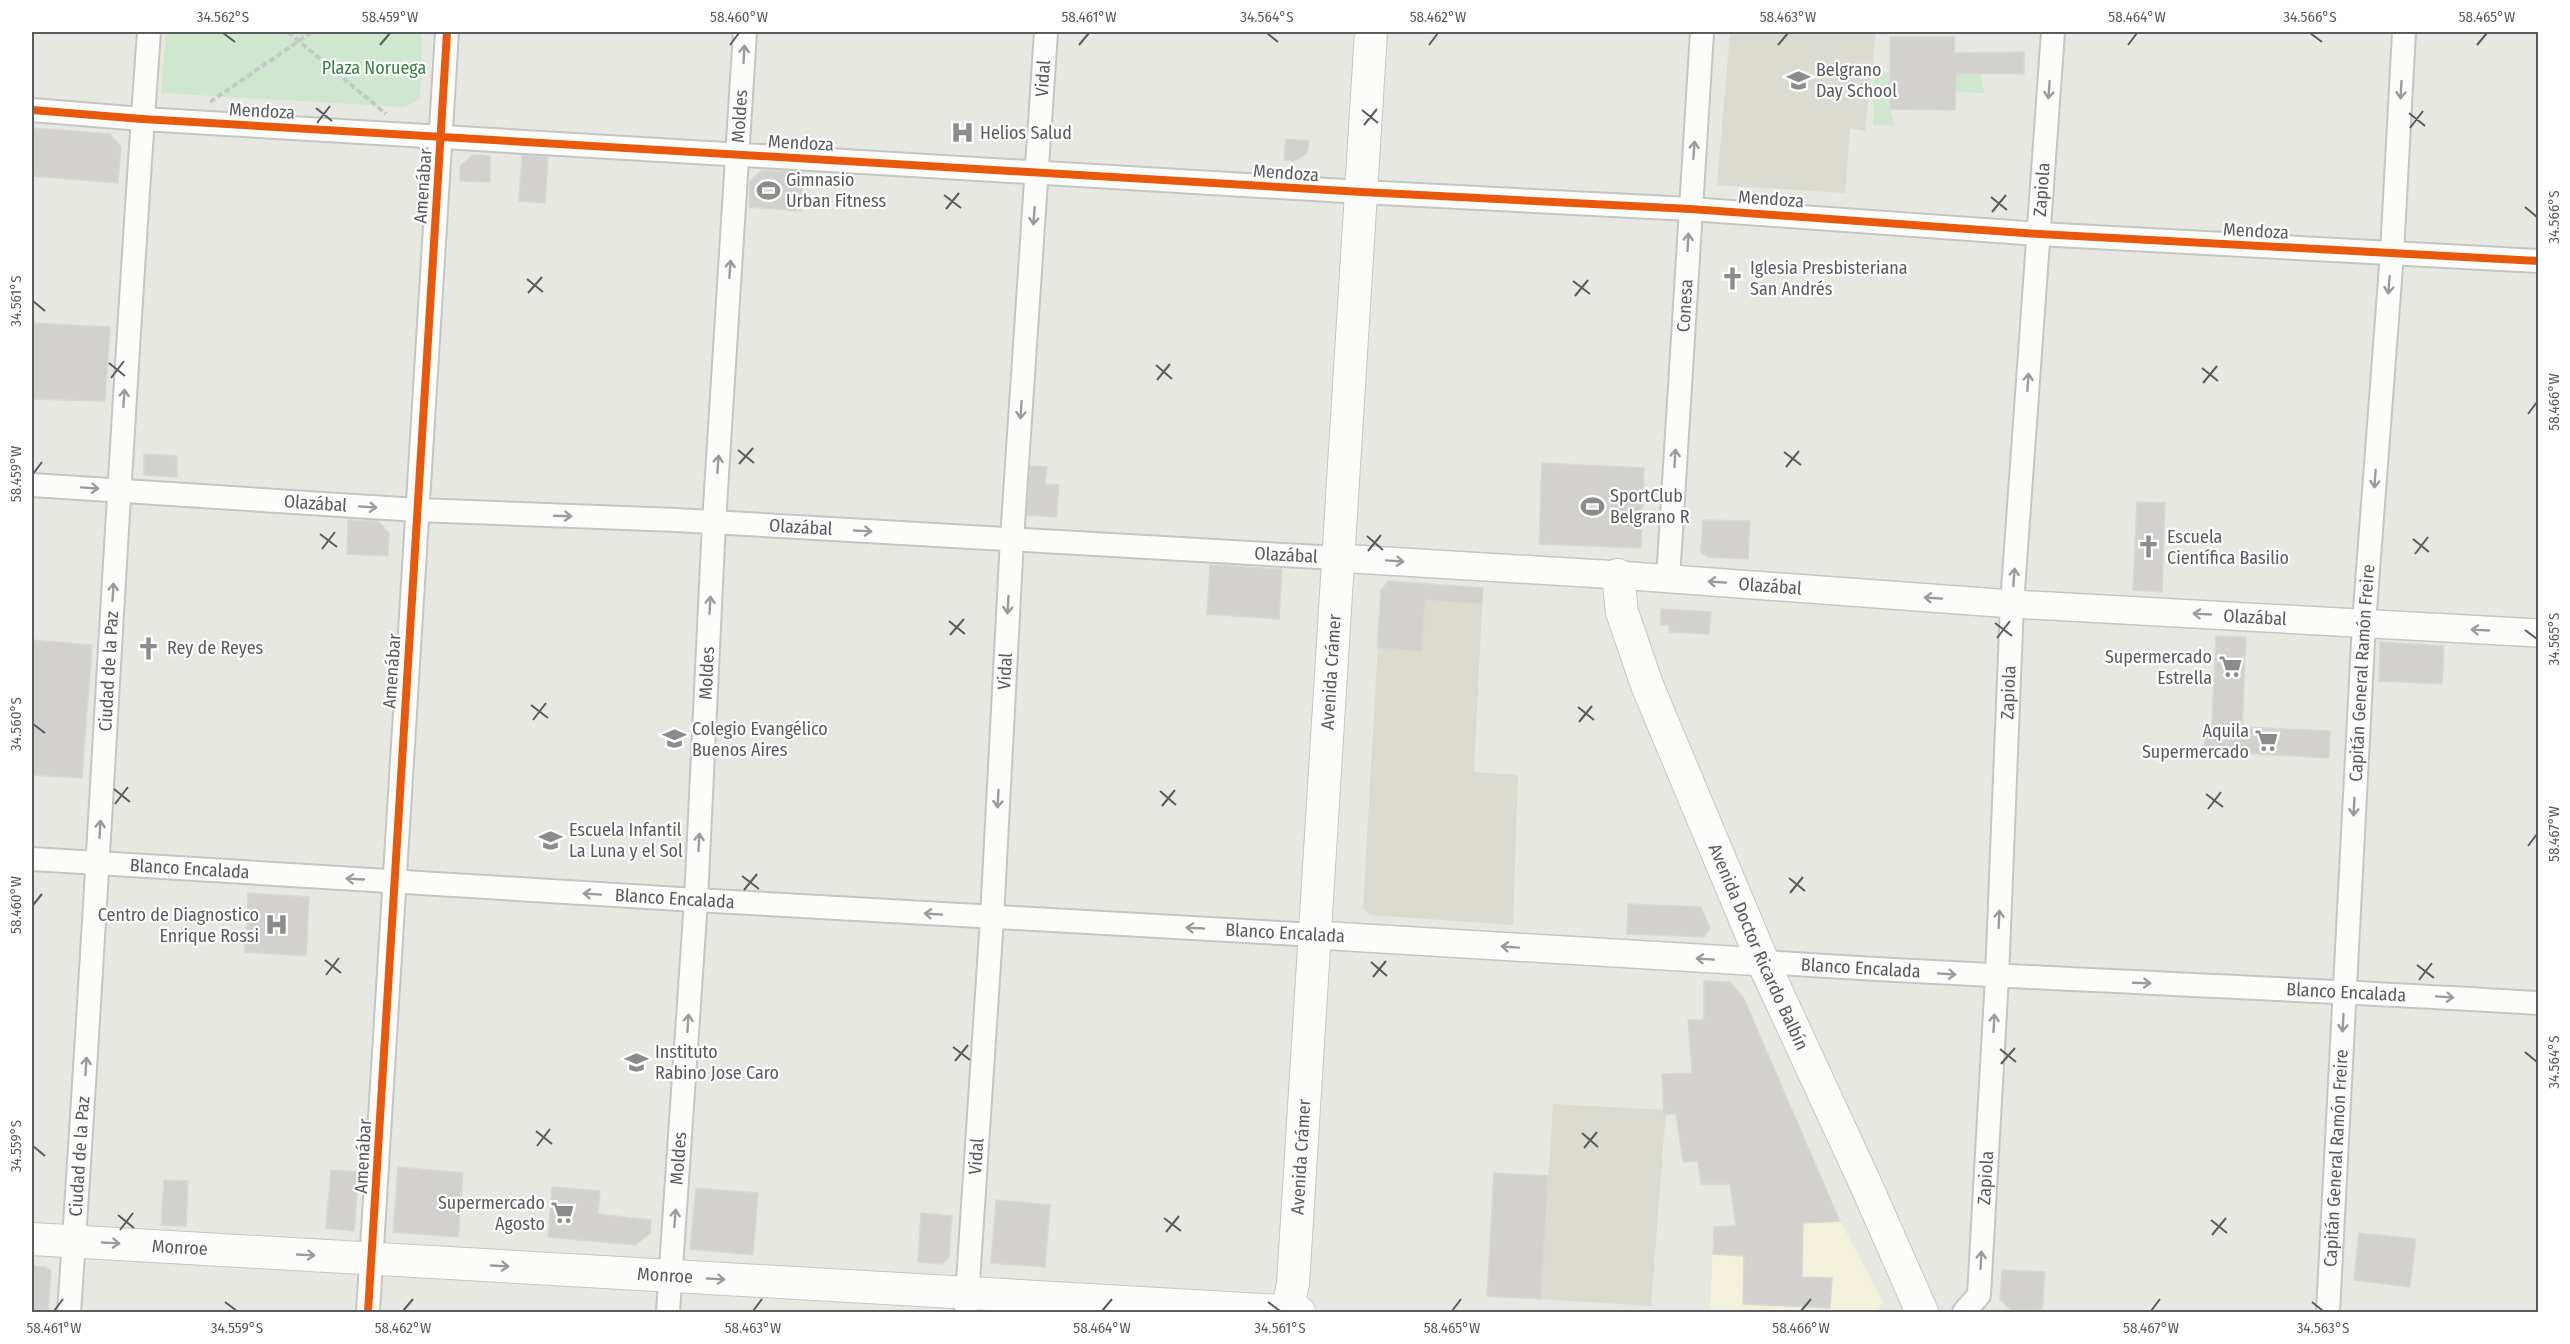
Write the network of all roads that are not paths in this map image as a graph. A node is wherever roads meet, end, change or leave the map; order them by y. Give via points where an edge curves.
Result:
1 (149, 32) edge
2 (447, 32) edge
3 (745, 32) edge
4 (1046, 32) edge
5 (1371, 32) edge
6 (1702, 32) edge
7 (2053, 32) edge
8 (2404, 32) edge
9 (32, 110) edge
10 (142, 119) junction
11 (441, 137) junction
12 (738, 154) junction
13 (1037, 172) junction
14 (1362, 192) junction
15 (1690, 209) junction
16 (2039, 234) junction
17 (2392, 253) junction
18 (2538, 261) edge
19 (32, 485) edge
20 (118, 490) junction
21 (417, 510) junction
22 (714, 522) junction
23 (1012, 539) junction
24 (1337, 558) junction
25 (1618, 575) junction
26 (1668, 579) junction
27 (2012, 604) junction
28 (2364, 623) junction
29 (2538, 633) edge
30 (32, 859) edge
31 (98, 863) junction
32 (394, 881) junction
33 (696, 900) junction
34 (992, 918) junction
35 (1317, 935) junction
36 (1763, 963) junction
37 (1997, 977) junction
38 (2345, 991) junction
39 (2538, 1003) edge
40 (32, 1239) edge
41 (74, 1241) junction
42 (372, 1259) junction
43 (671, 1276) junction
44 (967, 1303) edge
45 (69, 1312) edge
46 (368, 1312) edge
47 (668, 1312) edge
48 (1287, 1312) edge
49 (1299, 1312) edge
50 (1922, 1312) edge
51 (1964, 1312) edge
52 (2328, 1312) edge

1 - 10 street, Ciudad de la Paz
2 - 11 street, Amenábar
12 -> 3 street, Moldes
4 - 13 street, Vidal
5 - 14 main road, Avenida Crámer
15 -> 6 street, Conesa
7 -> 16 street, Zapiola
8 -> 17 street, Capitán General Ramón Freire
9 - 10 street, Mendoza
10 - 11 street, Mendoza
20 -> 10 street, Ciudad de la Paz
11 - 12 street, Mendoza
11 - 21 street, Amenábar
12 - 13 street, Mendoza
22 -> 12 street, Moldes
13 - 14 street, Mendoza
13 -> 23 street, Vidal
14 - 15 street, Mendoza
14 - 24 main road, Avenida Crámer
15 - 16 street, Mendoza
26 -> 15 street, Conesa
16 - 17 street, Mendoza
27 -> 16 street, Zapiola
17 - 18 street, Mendoza
17 -> 28 street, Capitán General Ramón Freire
19 -> 20 street, Olazábal
20 -> 21 street, Olazábal
31 -> 20 street, Ciudad de la Paz
21 -> 22 street, Olazábal
21 - 32 street, Amenábar
22 -> 23 street, Olazábal
33 -> 22 street, Moldes
23 - 24 street, Olazábal
23 -> 34 street, Vidal
24 -> 25 street, Olazábal
24 - 35 main road, Avenida Crámer
25 - 26 street, Olazábal
25 - 36 main road, Avenida Doctor Ricardo Balbín via 1622,612 1631,643
27 -> 26 street, Olazábal
28 -> 27 street, Olazábal
37 -> 27 street, Zapiola
29 -> 28 street, Olazábal
28 -> 38 street, Capitán General Ramón Freire
30 - 31 street, Blanco Encalada
32 -> 31 street, Blanco Encalada
41 -> 31 street, Ciudad de la Paz
33 -> 32 street, Blanco Encalada
32 - 42 street, Amenábar
34 -> 33 street, Blanco Encalada
43 -> 33 street, Moldes
35 -> 34 street, Blanco Encalada
34 - 44 street, Vidal
36 -> 35 street, Blanco Encalada
35 - 48 main road, Avenida Crámer via 1293,1284
36 -> 37 street, Blanco Encalada
36 - 50 main road, Avenida Doctor Ricardo Balbín
37 -> 38 street, Blanco Encalada
51 -> 37 street, Zapiola via 1979,1295
38 -> 39 street, Blanco Encalada
38 -> 52 street, Capitán General Ramón Freire
40 - 41 main road, Monroe
41 -> 42 main road, Monroe
41 - 45 street, Ciudad de la Paz
42 -> 43 main road, Monroe
42 - 46 street, Amenábar
43 -> 44 main road, Monroe
43 - 47 street, Moldes
44 - 48 main road, Monroe
48 - 49 main road, Monroe

